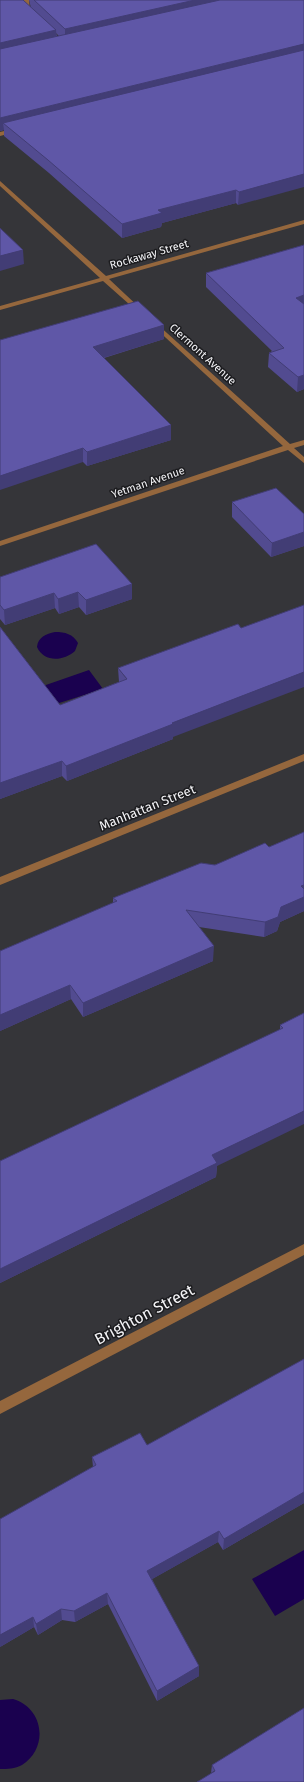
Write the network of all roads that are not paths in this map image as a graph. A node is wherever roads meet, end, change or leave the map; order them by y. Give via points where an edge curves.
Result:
1 (26, 0) edge
2 (38, 21) edge
3 (23, 129) edge
4 (0, 134) edge
5 (0, 183) edge
6 (304, 222) edge
7 (105, 279) junction
8 (0, 308) edge
9 (304, 442) edge
10 (289, 447) junction
11 (304, 460) edge
12 (0, 544) edge
13 (304, 757) edge
14 (0, 881) edge
15 (304, 1249) edge
16 (0, 1408) edge

1 - 2 street via 27,11
3 - 4 street
5 - 7 street, Clermont Avenue
6 - 7 street, Rockaway Street
7 - 8 street, Rockaway Street
7 - 10 street, Clermont Avenue
9 - 10 street, Yetman Avenue
10 - 11 street, Clermont Avenue
10 - 12 street, Yetman Avenue
13 - 14 street, Manhattan Street
15 - 16 street, Brighton Street

